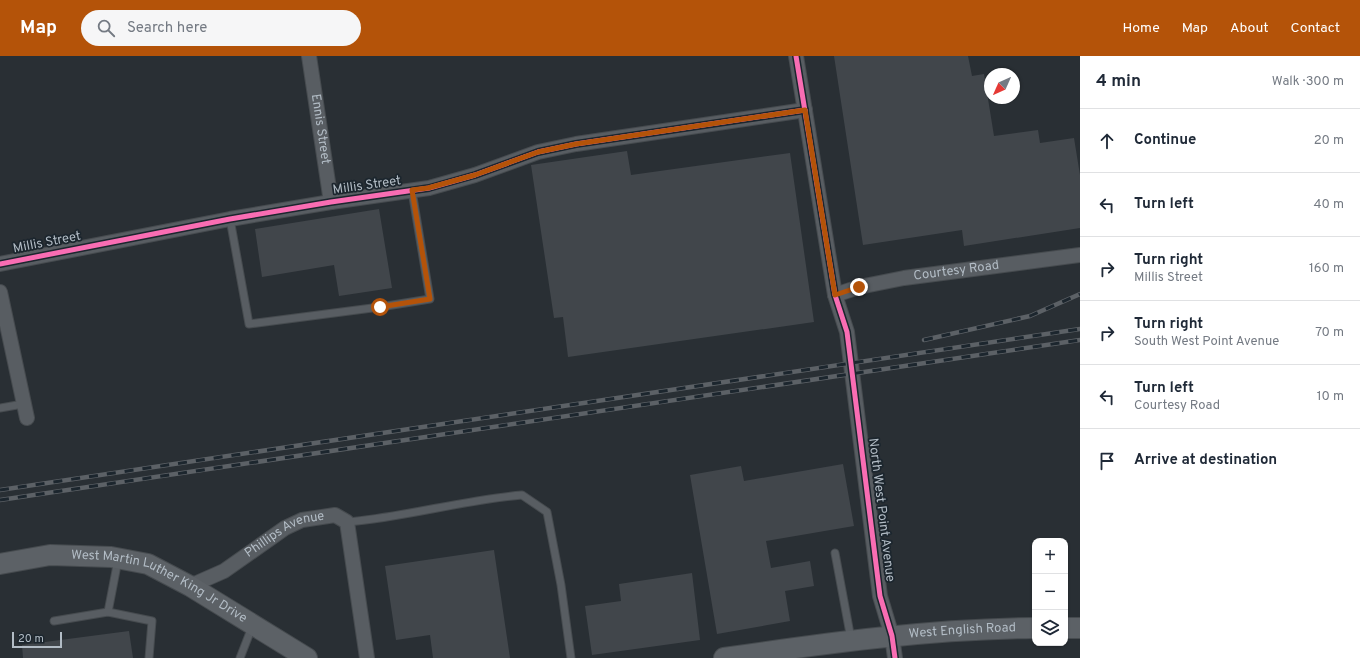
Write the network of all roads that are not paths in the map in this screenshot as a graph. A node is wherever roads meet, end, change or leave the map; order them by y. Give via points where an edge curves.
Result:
1 (309, 56) edge
2 (796, 56) edge
3 (805, 110) junction
4 (412, 190) junction
5 (331, 202) junction
6 (230, 219) junction
7 (1080, 255) edge
8 (0, 264) edge
9 (0, 292) edge
10 (835, 295) junction
11 (23, 404) junction
12 (0, 408) edge
13 (27, 418) dead end
14 (347, 522) junction
15 (835, 553) dead end
16 (118, 559) junction
17 (0, 564) edge
18 (190, 586) junction
19 (108, 612) junction
20 (54, 621) dead end
21 (253, 625) junction
22 (1032, 628) edge
23 (1068, 628) edge
24 (1080, 628) edge
25 (892, 636) junction
26 (851, 641) junction
27 (776, 654) edge
28 (149, 658) edge
29 (240, 658) edge
30 (307, 658) edge
31 (367, 658) edge
32 (571, 658) edge
33 (724, 658) edge
34 (896, 658) edge

1 - 5 street, Ennis Street
2 - 3 street, North West Point Avenue
3 - 4 street, Millis Street via 576,144 538,152 475,175
3 - 10 street, North West Point Avenue
4 - 5 street, Millis Street
4 - 6 lane via 430,299 380,307 249,324
5 - 6 street, Millis Street
6 - 8 street, Millis Street
7 - 10 street, Courtesy Road via 904,278 859,287
9 - 11 street
10 - 25 street, North West Point Avenue via 847,332 880,596
11 - 12 lane
11 - 13 street
14 - 18 street, Phillips Avenue via 335,515 302,520 285,528 224,571
14 - 31 street, Phillips Avenue
14 - 32 lane via 376,520 487,498 522,495 547,512
15 - 26 lane
16 - 17 main road, West Martin Luther King Jr Drive via 50,555
16 - 18 main road, West Martin Luther King Jr Drive via 148,564
16 - 19 lane
18 - 21 main road, West Martin Luther King Jr Drive
19 - 20 lane
19 - 28 lane via 152,621
21 - 29 lane
21 - 30 main road, West Martin Luther King Jr Drive
22 - 25 main road, West English Road via 945,630
23 - 24 main road
25 - 26 main road, West English Road
25 - 34 street, North West Point Avenue
26 - 27 main road, West English Road
27 - 33 main road, West English Road

